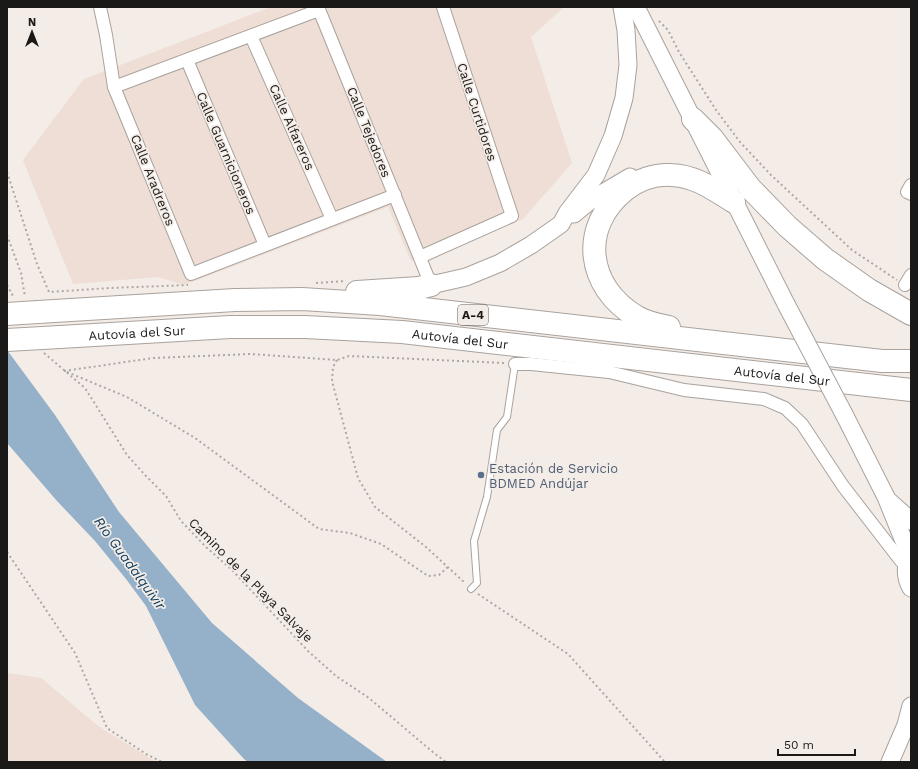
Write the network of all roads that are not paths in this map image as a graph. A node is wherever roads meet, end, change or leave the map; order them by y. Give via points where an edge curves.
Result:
1 (100, 7) edge
2 (443, 7) edge
3 (622, 7) edge
4 (318, 9) edge
5 (639, 12) edge
6 (251, 36) junction
7 (187, 60) junction
8 (114, 87) junction
9 (693, 119) junction
10 (911, 185) edge
11 (730, 193) junction
12 (911, 194) edge
13 (395, 195) junction
14 (332, 219) junction
15 (561, 224) junction
16 (265, 245) junction
17 (420, 257) junction
18 (431, 285) junction
19 (302, 299) junction
20 (12, 307) edge
21 (911, 314) edge
22 (7, 340) edge
23 (909, 361) edge
24 (515, 364) joint
25 (911, 390) edge
26 (886, 497) junction
27 (911, 520) edge
28 (909, 558) edge
29 (911, 588) edge
30 (471, 589) dead end
31 (911, 706) edge
32 (890, 762) edge

1 - 8 street
2 - 17 street, Calle Curtidores via 512,216
3 - 15 street via 628,65 624,98 613,136 596,175
4 - 6 street
4 - 13 street, Calle Tejedores
5 - 9 street
6 - 7 street
6 - 14 street, Calle Alfareros
7 - 8 street
7 - 16 street, Calle Guarnicioneros
8 - 16 street, Calle Aradreros via 191,274
9 - 11 street
9 - 21 highway via 712,138 750,188 825,260 869,290
10 - 12 street via 907,192
11 - 15 street via 696,173 675,169 651,170 632,176 591,200
11 - 23 highway via 670,174 648,177 617,197 605,212 595,242 596,265 608,293 621,306 638,317 656,324 883,353
11 - 26 street, bridge
13 - 14 street, Calle Aradreros
13 - 17 street, Calle Tejedores
14 - 16 street, Calle Aradreros
15 - 18 street via 500,263 466,277
17 - 18 street, Calle Tejedores
18 - 19 highway via 419,288 344,292
19 - 20 highway, Autovía del Sur / A-4, bridge
19 - 23 highway, Autovía del Sur / A-4 via 380,304 882,361
22 - 25 highway, Autovía del Sur / A-4, bridge via 230,327 304,327 402,332
24 - 28 street via 610,372 684,390 764,399 785,408 802,424 843,486 902,561
24 - 30 lane via 507,417 498,430 487,497 474,541 477,583
26 - 27 street
26 - 28 street
28 - 29 street via 906,574
31 - 32 street

